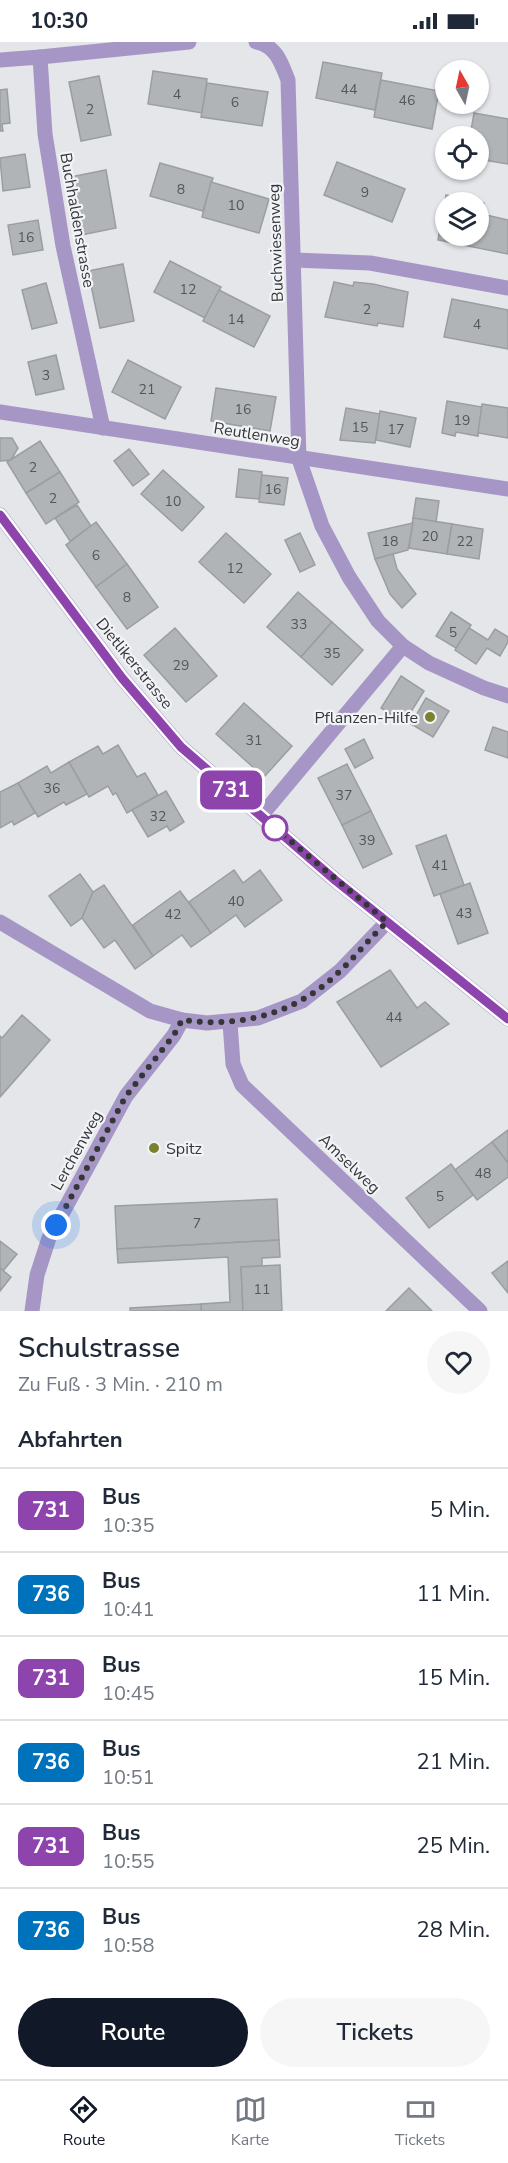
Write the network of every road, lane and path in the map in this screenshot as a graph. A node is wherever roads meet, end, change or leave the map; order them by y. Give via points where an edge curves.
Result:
1 (189, 42) edge
2 (262, 43) edge
3 (40, 57) junction
4 (0, 60) edge
5 (294, 260) junction
6 (508, 288) edge
7 (0, 412) edge
8 (102, 428) junction
9 (299, 459) junction
10 (508, 489) edge
11 (0, 515) edge
12 (403, 646) junction
13 (508, 696) edge
14 (261, 816) junction
15 (0, 922) edge
16 (387, 922) junction
17 (508, 1019) edge
18 (182, 1020) junction
19 (230, 1023) junction
20 (32, 1311) edge
21 (480, 1311) edge

1 - 3 street
2 - 5 street, Buchwiesenweg via 278,55 288,80
3 - 4 street
3 - 8 street, Buchhaldenstrasse via 45,134 63,246
5 - 6 street via 370,263
5 - 9 street, Buchwiesenweg
7 - 8 street, Reutlenweg
8 - 9 street, Reutlenweg
9 - 10 street, Reutlenweg
9 - 12 street, Buchwiesenweg via 322,526 349,577 378,621
11 - 14 street, Dietlikerstrasse via 122,678 177,742
12 - 13 street, Buchwiesenweg via 440,668
12 - 14 street
14 - 16 street, Dietlikerstrasse
15 - 18 street via 150,1011
16 - 17 street, Dietlikerstrasse
16 - 19 street via 340,971 302,1001 258,1018
18 - 19 street
18 - 20 street, Lerchenweg via 126,1096 49,1238 37,1275
19 - 21 street, Amselweg via 233,1064 242,1084

